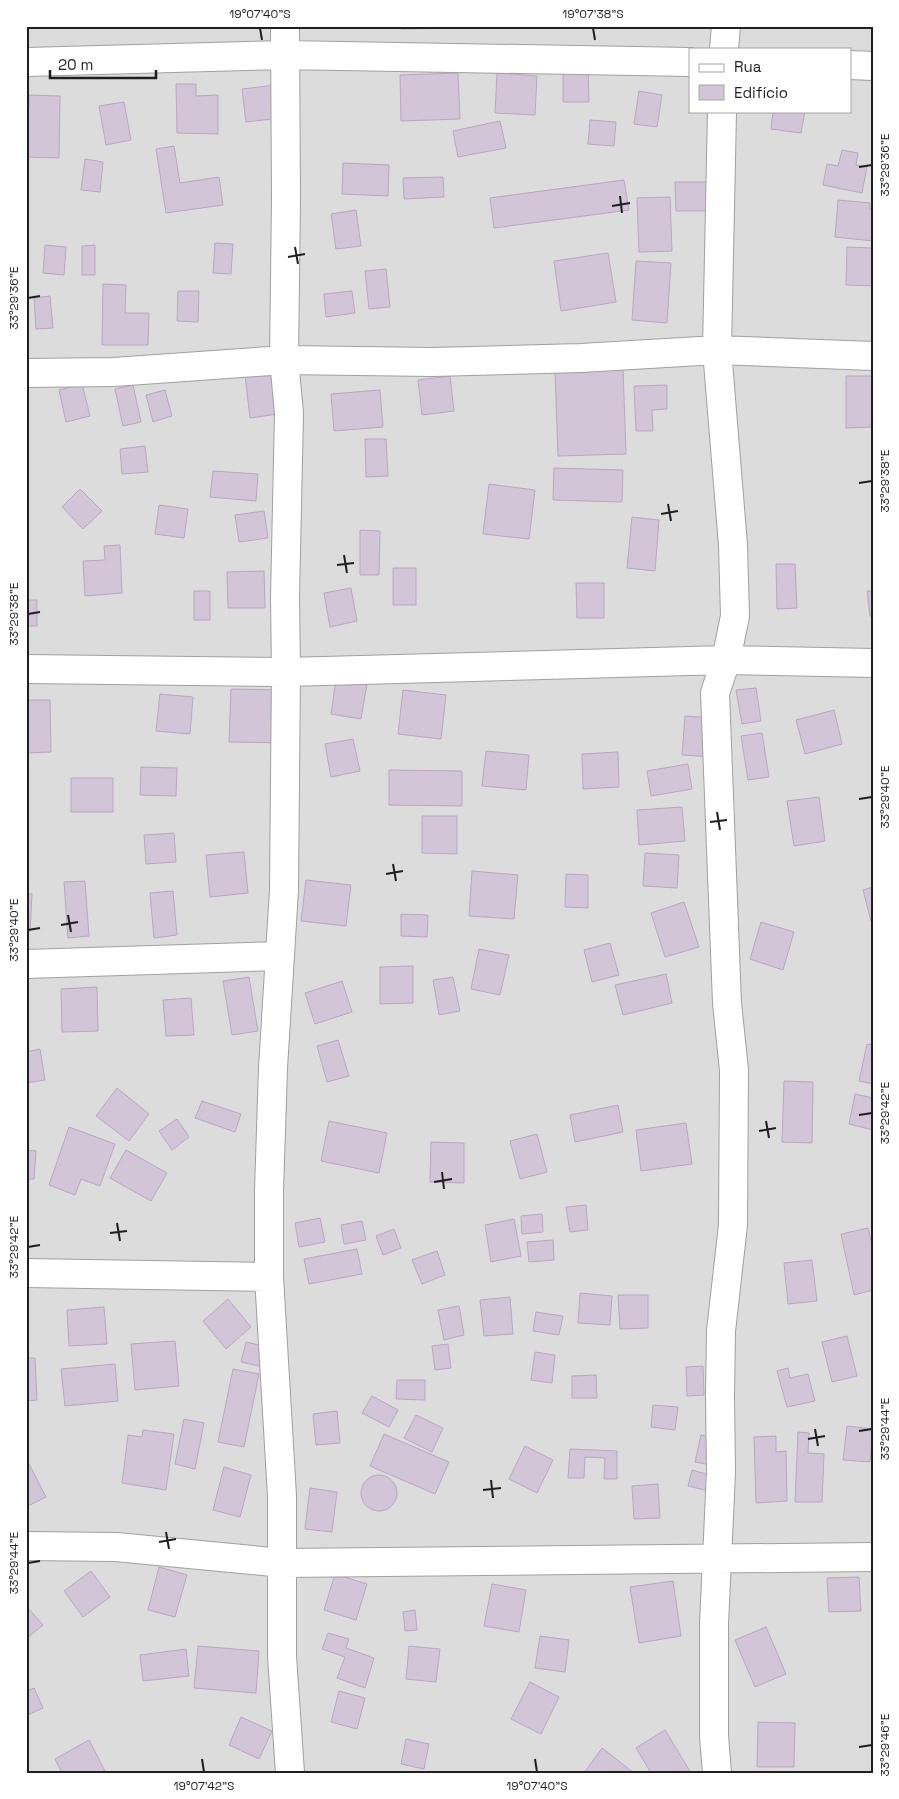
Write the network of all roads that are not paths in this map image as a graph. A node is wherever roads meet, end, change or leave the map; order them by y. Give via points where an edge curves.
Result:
1 (285, 26) edge
2 (726, 26) edge
3 (724, 48) edge
4 (285, 55) junction
5 (26, 62) edge
6 (689, 62) edge
7 (852, 66) edge
8 (873, 66) edge
9 (722, 112) edge
10 (717, 350) junction
11 (873, 356) edge
12 (284, 360) junction
13 (26, 373) edge
14 (726, 660) junction
15 (873, 663) edge
16 (26, 669) edge
17 (286, 672) junction
18 (280, 956) junction
19 (26, 964) edge
20 (26, 1273) edge
21 (269, 1277) junction
22 (26, 1546) edge
23 (873, 1557) edge
24 (716, 1558) junction
25 (283, 1563) junction
26 (290, 1773) edge
27 (717, 1773) edge

1 - 4 street
2 - 3 street
4 - 5 street
4 - 6 street
4 - 12 street
7 - 8 street
9 - 10 street
10 - 11 street
10 - 12 street via 432,362
10 - 14 street via 735,616
12 - 13 street via 114,372
12 - 17 street via 289,413
14 - 15 street
14 - 17 street
14 - 24 street via 715,693 727,1003 734,1070 733,1225 721,1331 721,1472
16 - 17 street
17 - 18 street via 284,890
18 - 19 street
18 - 21 street via 273,1068
20 - 21 street
21 - 25 street
22 - 25 street via 116,1546
23 - 24 street
24 - 25 street
24 - 27 street via 714,1736
25 - 26 street via 282,1656

